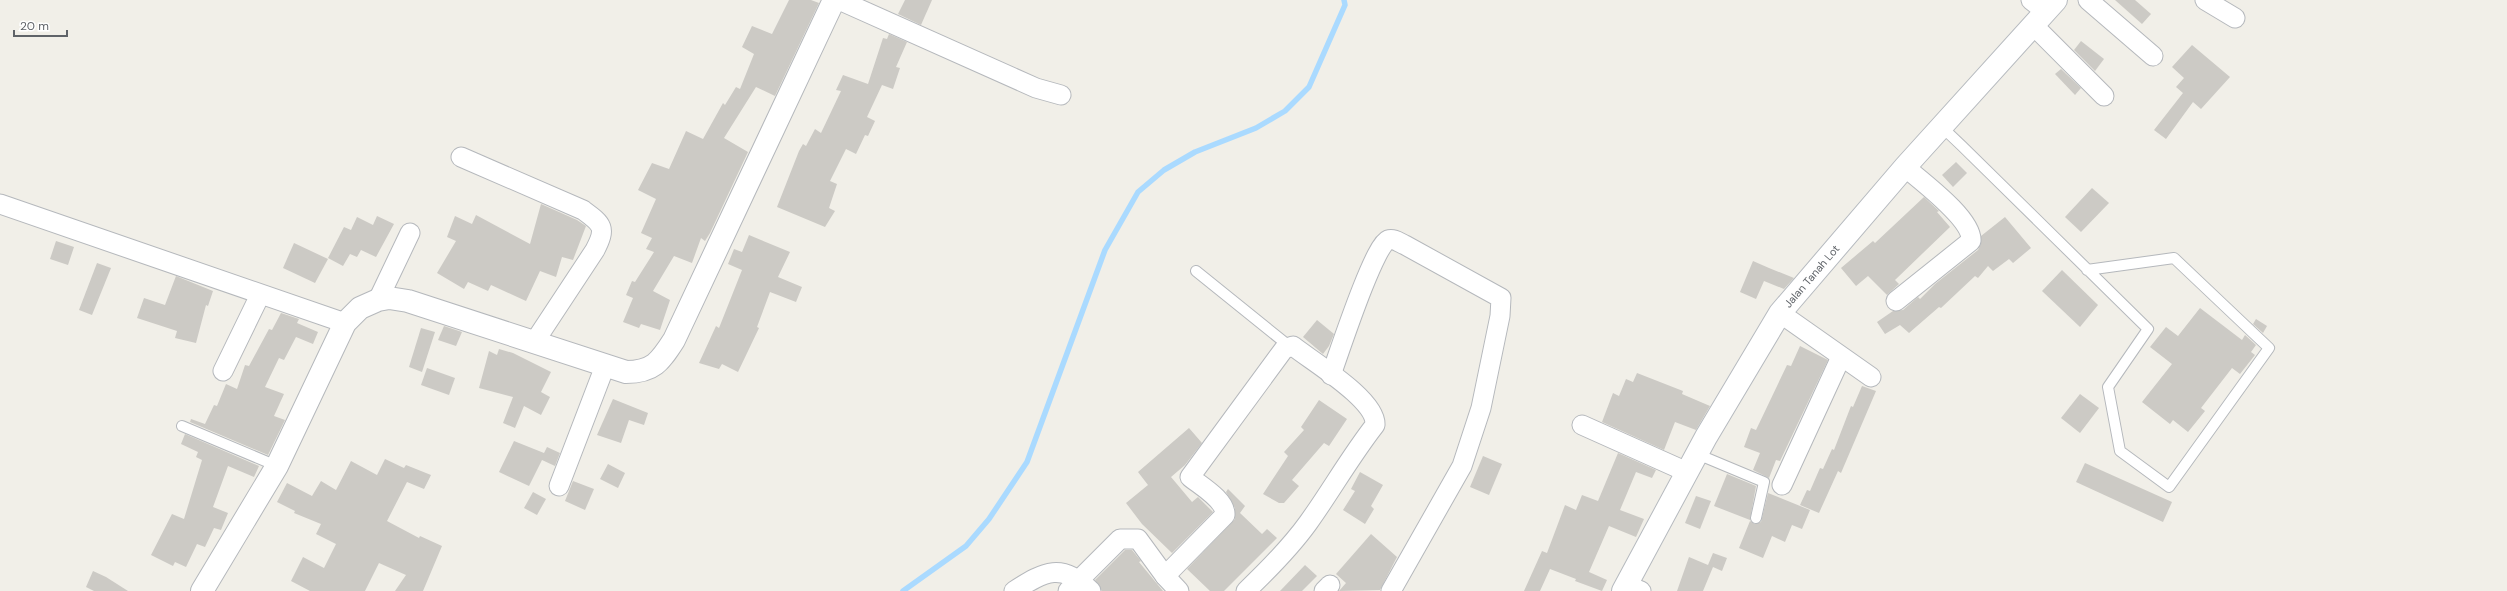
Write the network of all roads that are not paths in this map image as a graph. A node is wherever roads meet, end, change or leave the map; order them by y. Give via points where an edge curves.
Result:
1 (834, 0) edge
2 (839, 0) edge
3 (2088, 0) edge
4 (2205, 0) edge
5 (2042, 9) edge
6 (2236, 18) dead end
7 (2153, 56) dead end
8 (1060, 95) dead end
9 (2104, 96) dead end
10 (1942, 127) junction
11 (461, 157) dead end
12 (1905, 167) junction
13 (0, 204) edge
14 (410, 232) dead end
15 (2087, 270) junction
16 (1196, 271) dead end
17 (260, 296) junction
18 (378, 300) junction
19 (1896, 301) dead end
20 (1780, 314) junction
21 (345, 323) junction
22 (535, 341) junction
23 (1289, 346) junction
24 (1841, 357) junction
25 (605, 366) junction
26 (223, 372) dead end
27 (1331, 375) junction
28 (1871, 377) dead end
29 (1582, 425) dead end
30 (182, 426) dead end
31 (1692, 463) junction
32 (278, 466) junction
33 (1782, 485) dead end
34 (559, 486) dead end
35 (1756, 518) dead end
36 (1165, 576) junction
37 (1079, 587) edge
38 (1630, 589) edge
39 (202, 591) edge
40 (1014, 591) edge
41 (1179, 591) edge
42 (1246, 591) edge
43 (1391, 591) edge

1 - 25 street via 674,340 658,362 648,370 626,372
2 - 8 street via 1036,88
3 - 7 street
4 - 6 street
5 - 9 street
5 - 10 street, Jalan Tanah Lot
10 - 12 street, Jalan Tanah Lot
10 - 15 lane
11 - 22 street via 583,210 600,222 602,236 595,250
12 - 19 street via 1957,214 1968,227 1972,237 1971,241
12 - 20 street, Jalan Tanah Lot
13 - 17 street
14 - 18 street
15 - 15 lane via 2148,329 2108,387 2120,452 2169,487 2270,348 2174,258
16 - 23 lane
17 - 21 street
17 - 26 street
18 - 21 street via 360,308
18 - 22 street via 388,298 408,301
20 - 24 street
20 - 31 street, Jalan Tanah Lot
21 - 32 street
22 - 25 street
23 - 27 street via 1293,346
23 - 36 street via 1190,477 1217,499 1224,508 1225,515
24 - 28 street
24 - 33 street
25 - 34 street
27 - 42 street via 1358,393 1374,414 1375,425 1351,456 1307,524 1268,570
27 - 43 street via 1367,276 1382,246 1388,240 1411,248 1501,298 1500,316 1481,408 1462,466
29 - 31 street
30 - 32 lane
31 - 35 lane via 1764,482
31 - 38 street, Jalan Tanah Lot
32 - 39 street
36 - 37 street via 1138,539 1120,539
36 - 41 street
37 - 40 street via 1062,571 1047,572

